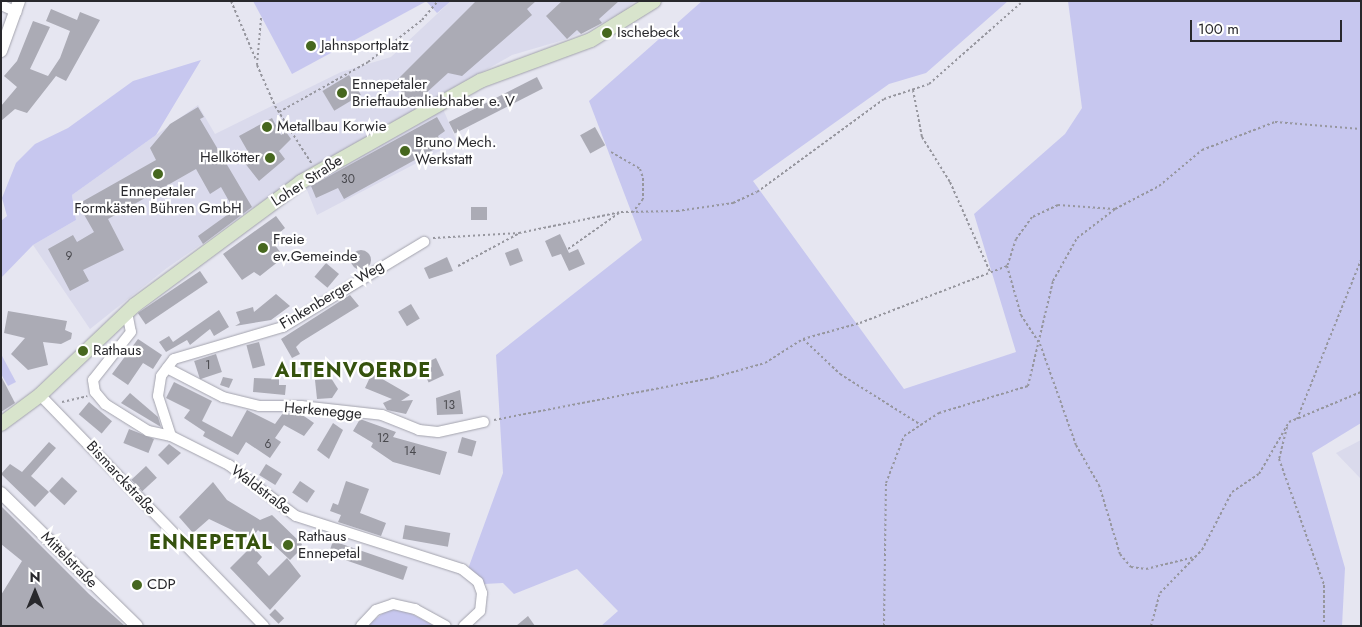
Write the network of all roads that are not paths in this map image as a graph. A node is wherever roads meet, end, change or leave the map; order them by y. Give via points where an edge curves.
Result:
1 (654, 1) edge
2 (1, 5) edge
3 (18, 7) edge
4 (1, 51) edge
5 (424, 242) road end
6 (127, 312) junction
7 (167, 368) junction
8 (40, 395) junction
9 (484, 422) road end
10 (1, 424) edge
11 (171, 436) junction
12 (1, 493) edge
13 (137, 626) edge
14 (264, 626) edge
15 (361, 626) edge
16 (446, 626) edge
17 (464, 626) edge

1 - 6 main road, Loher Straße via 591,40 480,81 317,172
2 - 3 street
3 - 4 street
5 - 7 street, Finkenberger Weg via 283,327 183,354
6 - 8 main road, Loher Straße
6 - 11 street, Waldstraße via 131,332 95,373 96,394 123,419
7 - 9 street, Herkenegge via 223,396 259,406 301,406 382,415 418,430 438,432
7 - 11 street via 158,396
8 - 10 main road, Loher Straße
8 - 14 street, Bismarckstraße
11 - 17 street, Waldstraße via 229,465 296,516 462,569 478,582 482,593 480,611
12 - 13 street, Mittelstraße
15 - 16 street via 376,610 393,604 415,609

